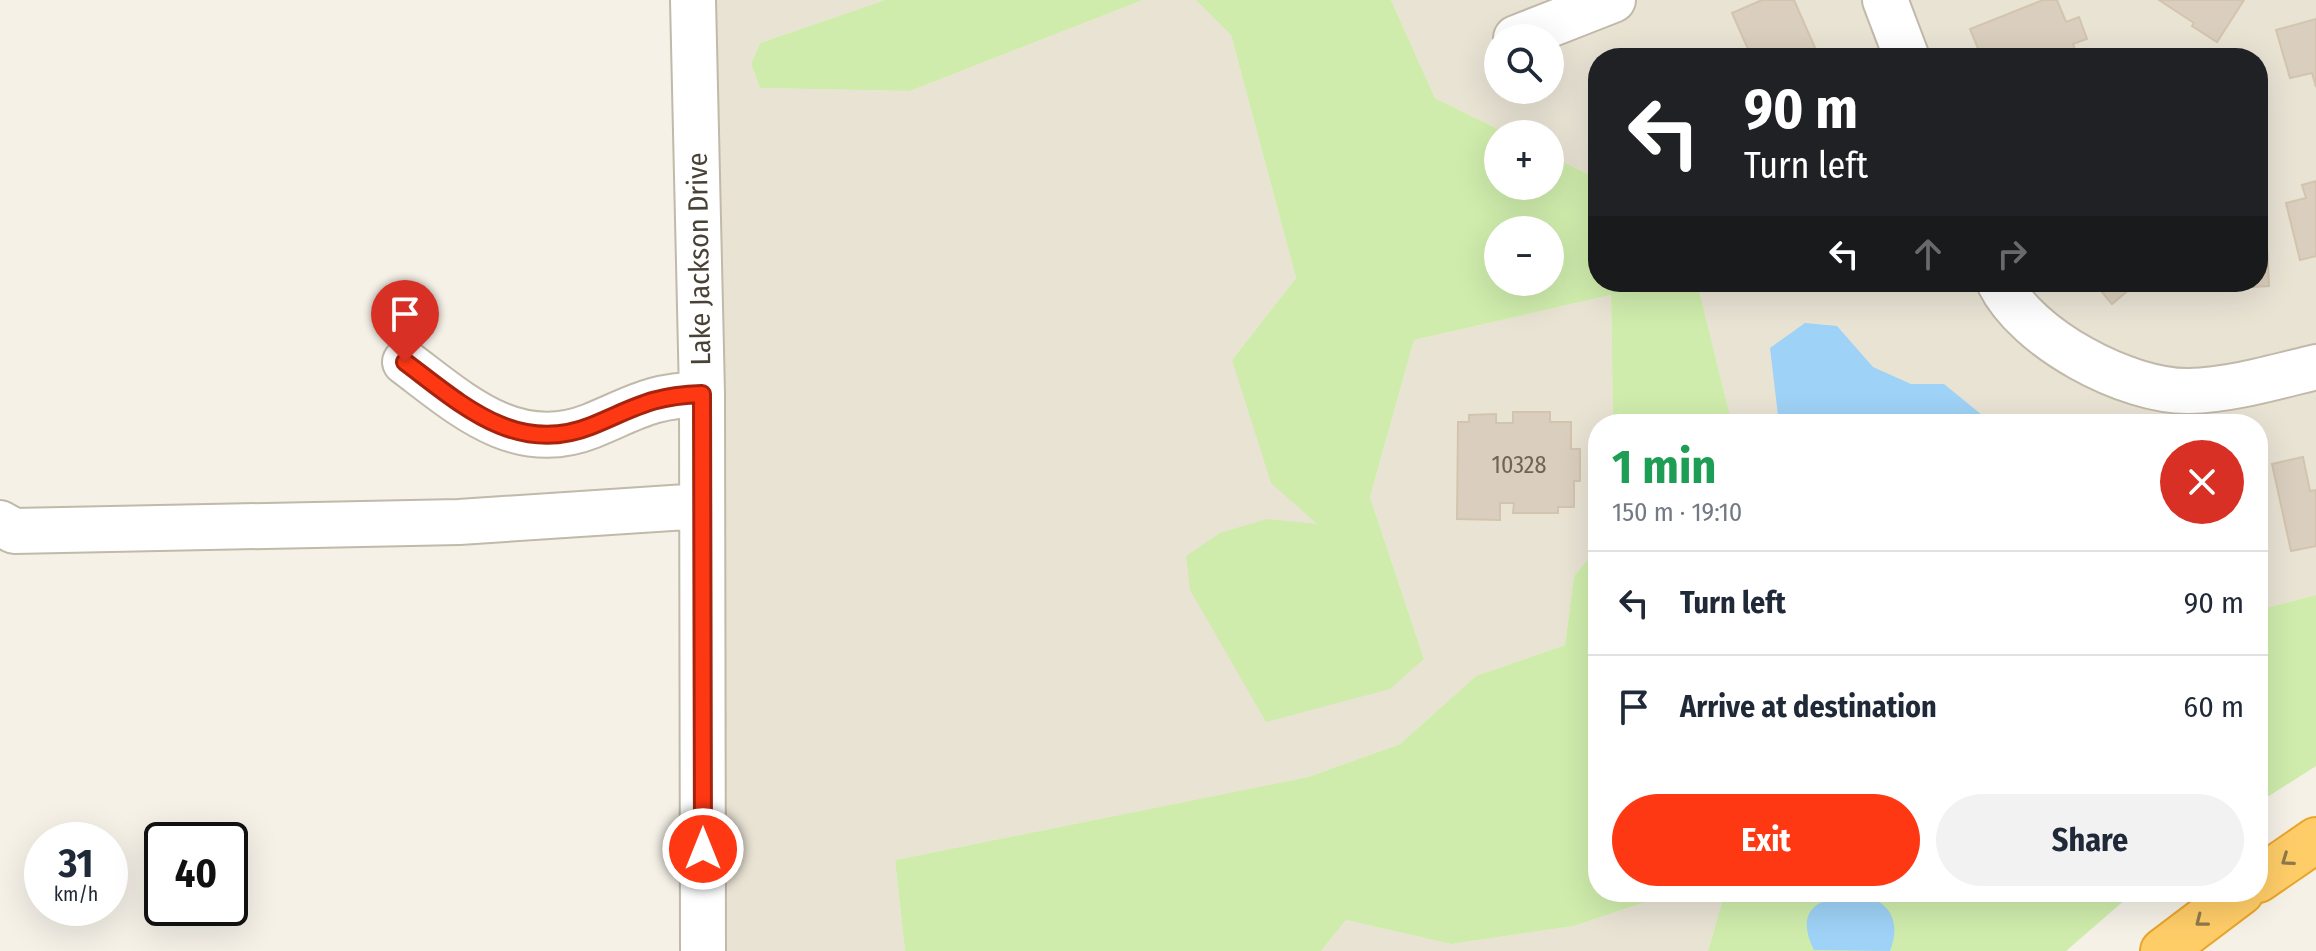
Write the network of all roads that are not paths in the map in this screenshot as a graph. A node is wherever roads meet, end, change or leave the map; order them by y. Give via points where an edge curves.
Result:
1 (693, 0) edge
2 (1613, 0) edge
3 (1885, 0) edge
4 (1552, 24) edge
5 (1903, 48) edge
6 (2004, 292) edge
7 (405, 362) dead end
8 (2316, 367) edge
9 (702, 394) junction
10 (702, 506) junction
11 (5, 529) edge
12 (2316, 840) edge
13 (2268, 873) edge
14 (2228, 902) edge
15 (703, 951) edge
16 (2163, 951) edge

1 - 9 street, Lake Jackson Drive
2 - 4 street
3 - 5 street
6 - 8 street via 2045,335 2091,364 2145,384 2188,391
7 - 9 street via 488,422 526,434 590,427 667,395
9 - 10 street, Lake Jackson Drive
10 - 11 street via 459,522
10 - 15 street, Lake Jackson Drive
12 -> 13 highway
14 -> 16 highway

